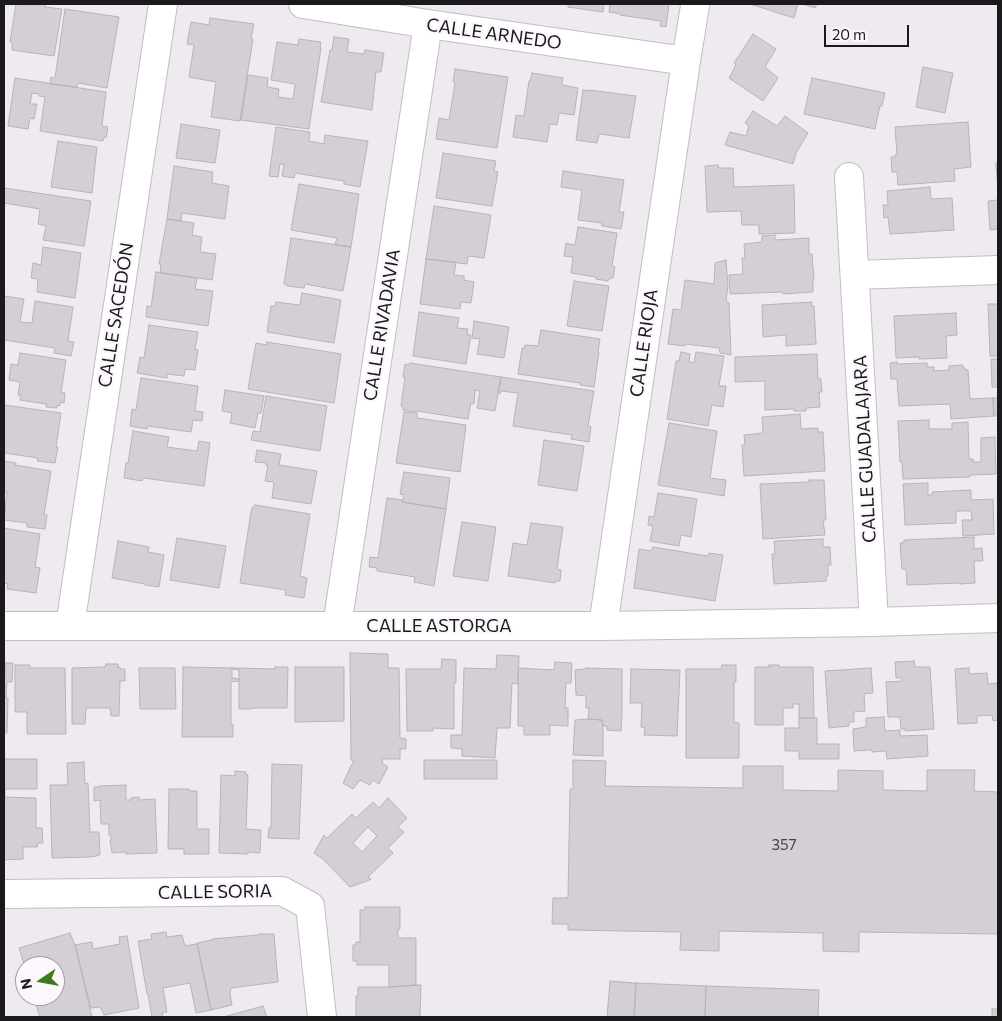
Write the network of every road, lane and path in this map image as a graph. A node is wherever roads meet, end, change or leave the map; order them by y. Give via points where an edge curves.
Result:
1 (163, 4) edge
2 (303, 4) edge
3 (695, 6) dead end
4 (428, 24) junction
5 (686, 61) junction
6 (849, 177) dead end
7 (998, 270) edge
8 (855, 275) junction
9 (998, 618) edge
10 (874, 622) junction
11 (4, 626) edge
12 (70, 626) junction
13 (337, 626) junction
14 (603, 626) junction
15 (4, 894) edge
16 (322, 1017) edge

1 - 12 street, CALLE SACEDÓN
2 - 4 street, CALLE ARNEDO
3 - 5 street, CALLE RIOJA
4 - 5 street, CALLE ARNEDO
4 - 13 street, CALLE RIVADAVIA
5 - 14 street, CALLE RIOJA
6 - 8 street, CALLE GUADALAJARA
7 - 8 street
8 - 10 street, CALLE GUADALAJARA
9 - 10 street, CALLE ASTORGA
10 - 14 street, CALLE ASTORGA
11 - 12 street, CALLE ASTORGA
12 - 13 street, CALLE ASTORGA
13 - 14 street, CALLE ASTORGA
15 - 16 street, CALLE SORIA via 282,891 310,906

